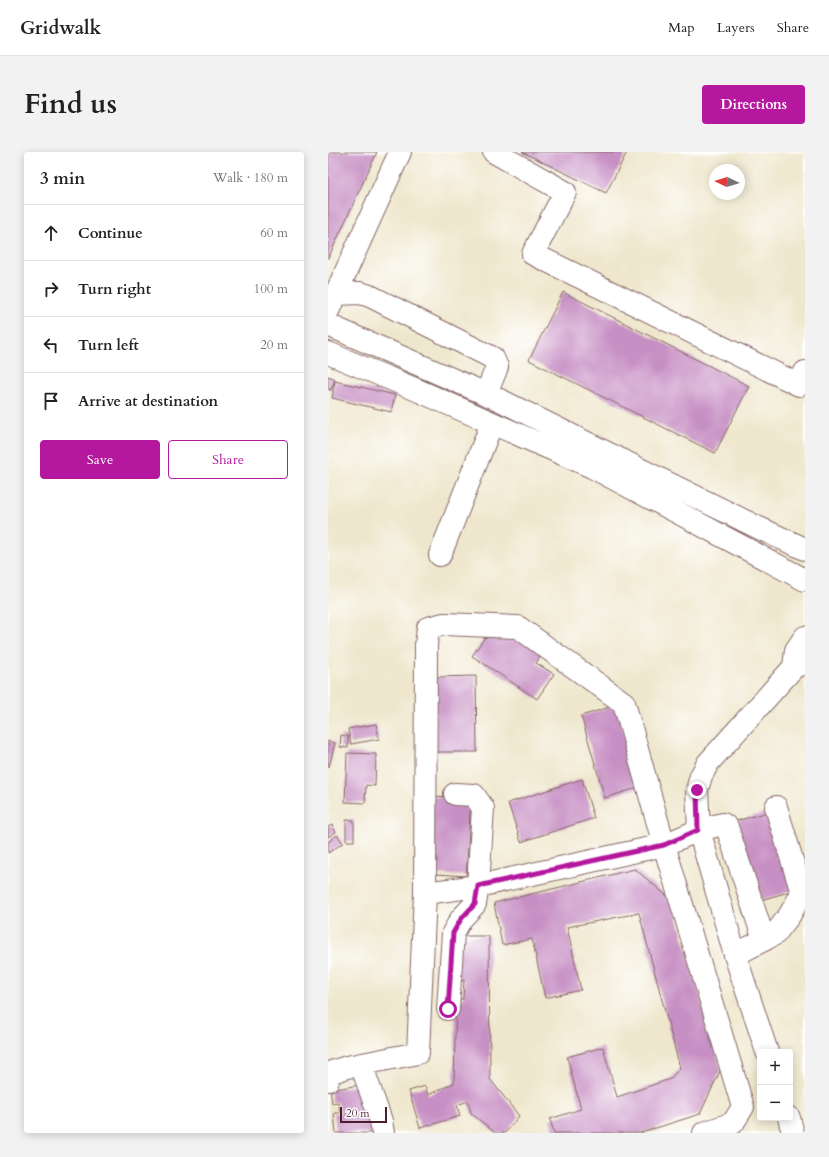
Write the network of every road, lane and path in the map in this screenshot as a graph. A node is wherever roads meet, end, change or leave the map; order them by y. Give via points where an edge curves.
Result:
1 (400, 152) edge
2 (494, 152) edge
3 (332, 303) edge
4 (328, 325) edge
5 (328, 353) edge
6 (805, 372) edge
7 (486, 394) junction
8 (492, 423) junction
9 (805, 549) edge
10 (440, 555) dead end
11 (805, 580) edge
12 (805, 637) edge
13 (799, 665) edge
14 (455, 794) dead end
15 (776, 807) dead end
16 (698, 830) junction
17 (664, 845) junction
18 (478, 886) junction
19 (804, 890) edge
20 (425, 893) junction
21 (764, 940) junction
22 (735, 955) junction
23 (448, 1009) dead end
24 (766, 1049) edge
25 (361, 1064) junction
26 (328, 1080) edge
27 (789, 1121) edge
28 (384, 1133) edge
29 (704, 1133) edge
30 (794, 1133) edge

1 - 3 street
2 - 6 street via 565,192 533,254 799,385
3 - 7 street via 360,293 370,296 493,358 497,367
4 - 7 street
5 - 8 street
7 - 9 street
8 - 10 street
8 - 11 street via 592,468
12 - 13 street via 796,650
13 - 16 street via 708,763 700,776 697,790
14 - 18 street via 474,795 483,808
15 - 19 street
16 - 17 street
16 - 21 street via 723,824 727,827
16 - 22 street
17 - 18 street
17 - 20 street via 624,703 518,626 444,624 428,628 426,645
17 - 29 street via 743,1107 733,1123
18 - 20 street
18 - 23 street via 475,904 461,919 453,933
19 - 21 street via 775,934
20 - 25 street via 418,1053
21 - 22 street
22 - 24 street
25 - 26 street via 332,1072
25 - 28 street
27 - 30 street

